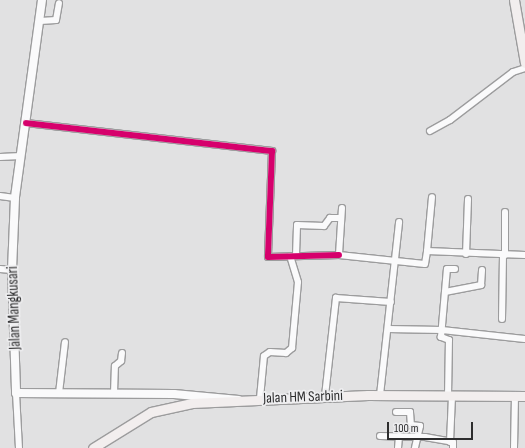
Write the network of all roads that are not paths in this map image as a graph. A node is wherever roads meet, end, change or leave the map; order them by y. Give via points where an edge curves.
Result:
1 (42, 0) edge
2 (514, 0) edge
3 (59, 3) dead end
4 (40, 21) junction
5 (525, 63) edge
6 (525, 68) edge
7 (26, 123) junction
8 (430, 131) dead end
9 (21, 156) junction
10 (0, 157) edge
11 (0, 196) edge
12 (432, 197) dead end
13 (16, 198) junction
14 (468, 199) dead end
15 (342, 208) dead end
16 (505, 212) dead end
17 (341, 218) junction
18 (399, 222) dead end
19 (427, 251) junction
20 (466, 254) junction
21 (293, 255) junction
22 (339, 255) junction
23 (504, 255) junction
24 (525, 255) edge
25 (395, 262) junction
26 (0, 269) edge
27 (455, 269) dead end
28 (12, 270) junction
29 (482, 270) dead end
30 (445, 292) junction
31 (391, 302) junction
32 (502, 319) dead end
33 (388, 329) junction
34 (442, 330) junction
35 (525, 339) edge
36 (65, 342) dead end
37 (122, 353) dead end
38 (16, 393) junction
39 (59, 393) junction
40 (114, 393) junction
41 (380, 395) junction
42 (325, 396) junction
43 (450, 396) junction
44 (525, 396) edge
45 (515, 397) junction
46 (260, 398) junction
47 (239, 400) junction
48 (396, 412) dead end
49 (380, 436) dead end
50 (399, 436) junction
51 (418, 436) junction
52 (451, 445) edge
53 (19, 448) edge
54 (94, 448) edge
55 (398, 448) edge
56 (415, 448) edge
57 (514, 448) edge

1 - 4 street, Jalan Mangkusari
2 - 5 main road
3 - 4 street via 56,20
4 - 7 street, Jalan Mangkusari
6 - 8 street via 512,72 450,120
7 - 9 street, Jalan Mangkusari
7 - 21 street via 272,151 268,256
9 - 10 street
9 - 13 street, Jalan Mangkusari
11 - 13 street
12 - 19 street
13 - 28 street, Jalan Mangkusari
14 - 20 street
15 - 17 street
16 - 23 street
17 - 21 street via 330,218 324,226 297,225
17 - 22 street
18 - 25 street
19 - 20 street
19 - 25 street via 426,264
20 - 23 street
21 - 22 street
21 - 46 street via 298,282 292,348 286,353 270,352 264,356
22 - 25 street
23 - 24 street
23 - 32 street
25 - 31 street
26 - 28 street
27 - 30 street via 447,269
28 - 38 street, Jalan Mangkusari
29 - 30 street via 481,285
30 - 34 street
31 - 33 street
31 - 42 street via 336,298
33 - 34 street
33 - 41 street
34 - 35 street
34 - 43 street via 441,338 449,340
36 - 39 street
37 - 40 street via 121,361 115,366
38 - 39 street
38 - 53 street
39 - 40 street
40 - 47 street via 216,395
41 - 42 main road, Jalan HM Sarbini
41 - 43 main road, Jalan HM Sarbini
42 - 46 main road, Jalan HM Sarbini
43 - 45 main road, Jalan HM Sarbini
43 - 52 street
44 - 45 main road, Jalan HM Sarbini
45 - 57 street
46 - 47 main road, Jalan HM Sarbini
47 - 54 main road, Jalan HM Sarbini via 163,408
48 - 51 street via 410,412 411,425 420,426
49 - 50 street
50 - 51 street
50 - 55 street
51 - 52 street
51 - 56 street

